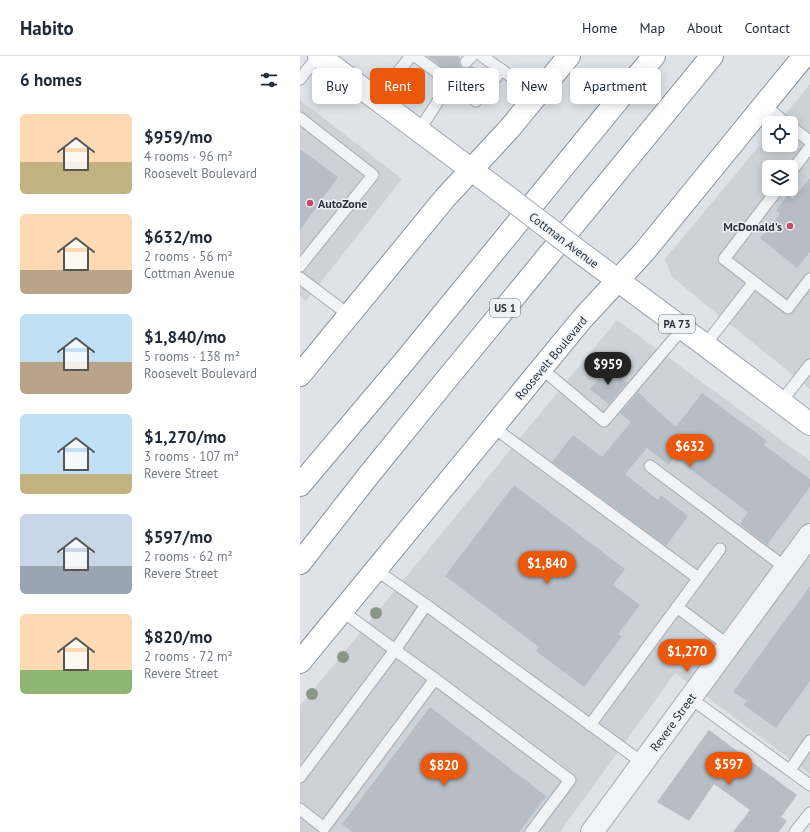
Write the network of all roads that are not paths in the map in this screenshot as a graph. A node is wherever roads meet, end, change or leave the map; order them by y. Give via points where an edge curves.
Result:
1 (319, 56) edge
2 (411, 56) edge
3 (415, 56) edge
4 (482, 56) edge
5 (569, 56) edge
6 (654, 56) edge
7 (712, 56) edge
8 (804, 56) edge
9 (401, 68) edge
10 (434, 68) edge
11 (559, 68) edge
12 (502, 70) junction
13 (499, 74) edge
14 (507, 74) edge
15 (300, 79) edge
16 (370, 94) edge
17 (383, 104) edge
18 (436, 104) edge
19 (530, 104) edge
20 (764, 106) junction
21 (777, 116) edge
22 (300, 118) edge
23 (419, 131) junction
24 (798, 132) edge
25 (810, 141) edge
26 (810, 147) edge
27 (798, 163) edge
28 (471, 170) junction
29 (773, 196) edge
30 (300, 266) edge
31 (300, 278) edge
32 (810, 279) edge
33 (618, 280) junction
34 (754, 282) junction
35 (349, 314) junction
36 (683, 328) junction
37 (705, 344) junction
38 (810, 365) edge
39 (542, 369) junction
40 (300, 375) edge
41 (781, 402) junction
42 (810, 424) edge
43 (493, 427) junction
44 (650, 466) dead end
45 (300, 485) edge
46 (810, 535) edge
47 (720, 549) dead end
48 (300, 563) edge
49 (786, 568) junction
50 (376, 570) junction
51 (698, 578) junction
52 (426, 605) junction
53 (677, 607) junction
54 (342, 610) junction
55 (729, 646) junction
56 (395, 650) junction
57 (300, 662) edge
58 (435, 679) junction
59 (690, 698) junction
60 (590, 726) junction
61 (810, 741) edge
62 (642, 763) junction
63 (790, 770) junction
64 (300, 777) edge
65 (810, 784) edge
66 (300, 810) edge
67 (810, 813) edge
68 (325, 830) edge
69 (531, 832) edge
70 (592, 832) edge
71 (795, 832) edge

1 - 15 lane
1 - 16 main road, Cottman Avenue / PA 73
2 - 9 lane
3 - 10 lane
4 - 12 lane
5 - 11 main road
6 - 45 main road
7 - 48 main road, US 1 via 442,384
8 - 20 main road, Roosevelt Boulevard
12 - 13 lane
12 - 14 lane
17 - 23 main road, Cottman Avenue / PA 73
18 - 23 lane
19 - 28 main road
20 - 21 lane
20 - 33 main road, Roosevelt Boulevard
22 - 30 lane via 373,175
23 - 28 main road, Cottman Avenue / PA 73
24 - 25 lane
26 - 27 lane
28 - 33 main road, Cottman Avenue / PA 73, bridge
28 - 35 main road
29 - 34 lane via 724,259
31 - 35 lane
32 - 34 lane via 788,308
33 - 36 main road, Cottman Avenue / PA 73
33 - 39 main road, Roosevelt Boulevard
34 - 37 lane
35 - 40 main road
36 - 37 main road, Cottman Avenue / PA 73
36 - 39 lane via 604,421
37 - 41 main road, Cottman Avenue / PA 73
38 - 41 lane
39 - 43 main road, Roosevelt Boulevard
41 - 42 main road, Cottman Avenue / PA 73
43 - 50 main road, Roosevelt Boulevard
43 - 51 lane
44 - 49 lane
46 - 49 street, Revere Street
47 - 51 lane
49 - 55 street, Revere Street
50 - 52 lane
50 - 54 main road, Roosevelt Boulevard
51 - 53 lane
52 - 56 lane
52 - 60 lane
53 - 55 lane
53 - 60 lane
54 - 56 lane
54 - 57 main road, Roosevelt Boulevard
55 - 59 street, Revere Street
56 - 58 lane
56 - 64 lane
58 - 68 lane
58 - 69 lane via 570,780
59 - 62 street, Revere Street
59 - 63 lane
60 - 62 lane
61 - 63 lane
62 - 70 street, Revere Street
63 - 65 lane
66 - 68 lane
67 - 71 lane

